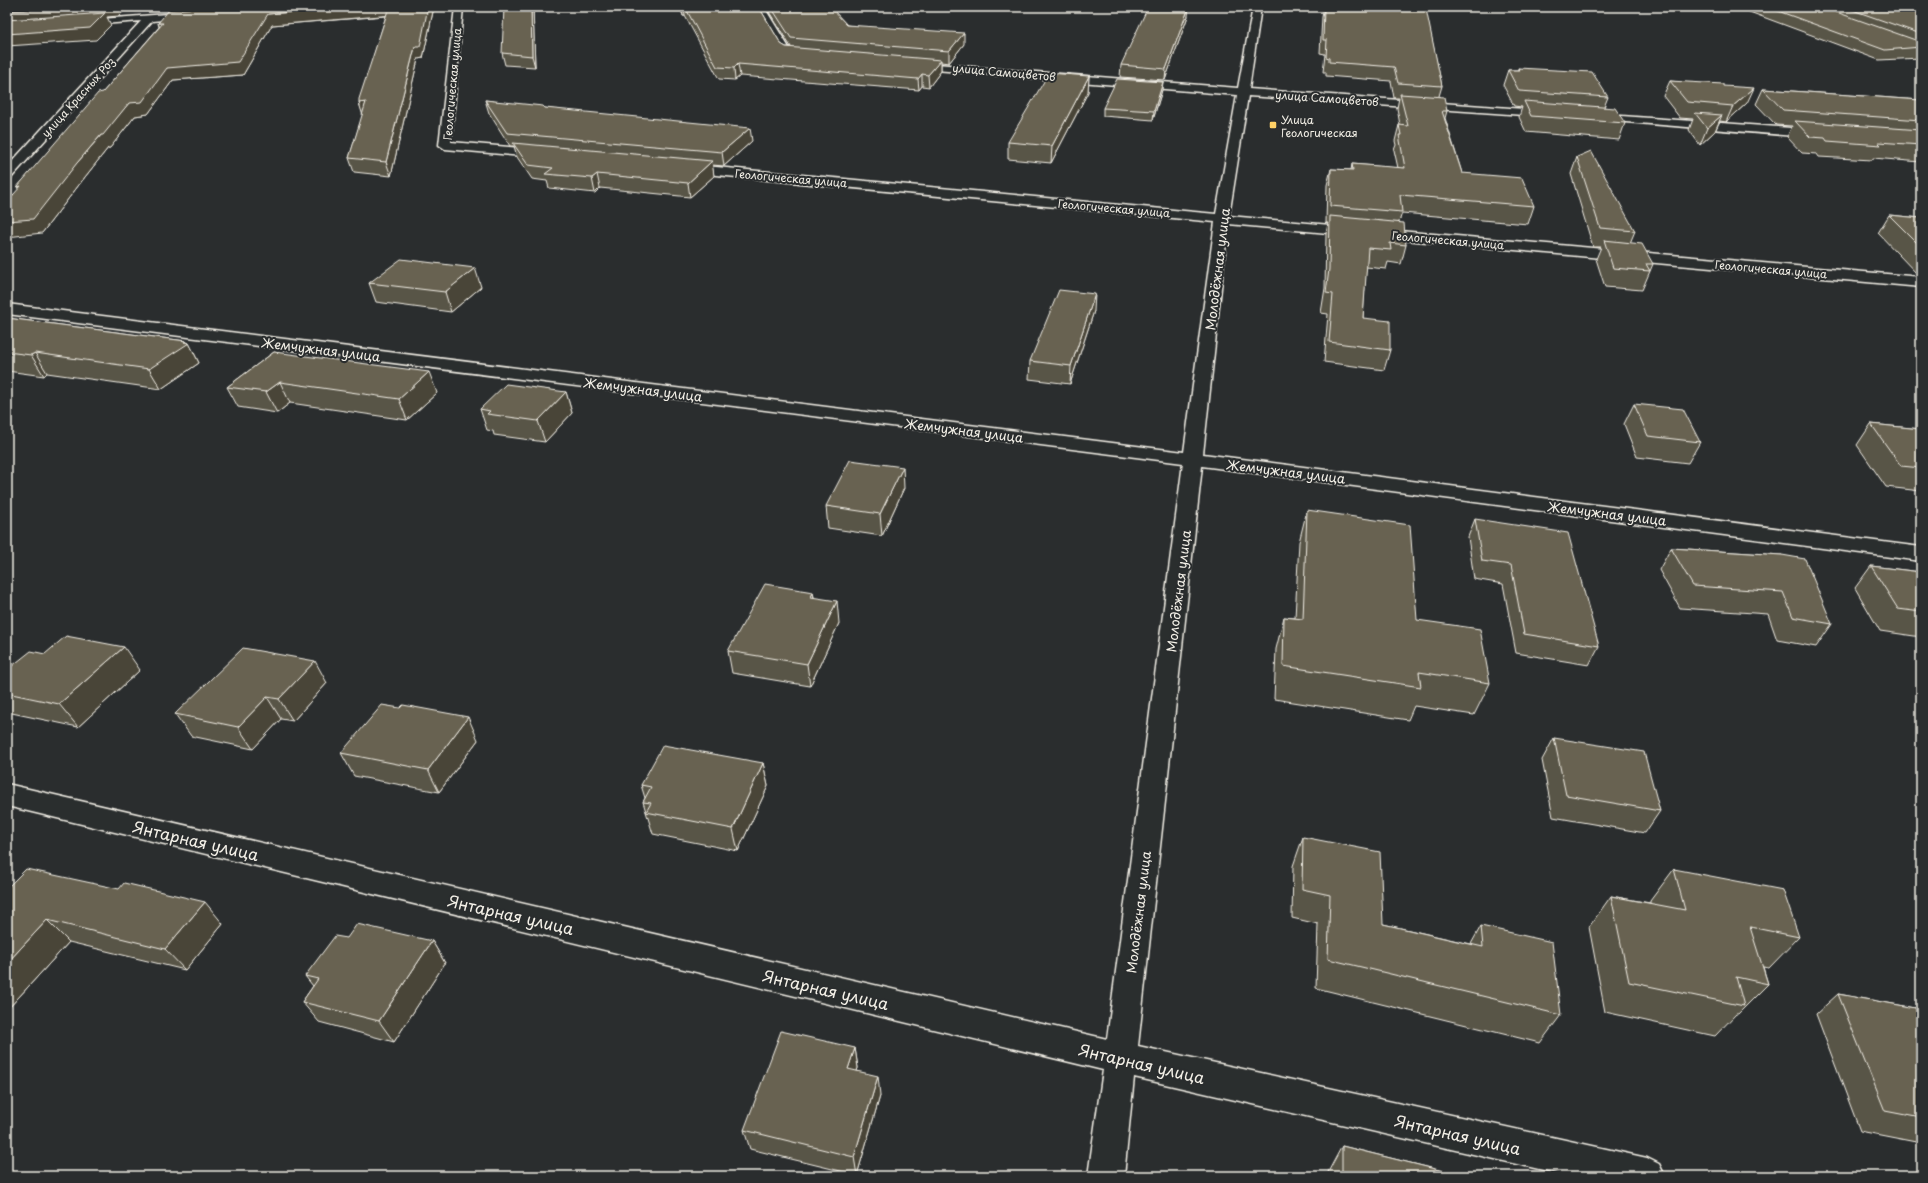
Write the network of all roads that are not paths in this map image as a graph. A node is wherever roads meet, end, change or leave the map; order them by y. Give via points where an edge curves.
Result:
1 (459, 7) edge
2 (760, 7) edge
3 (1257, 7) edge
4 (204, 14) edge
5 (149, 18) junction
6 (70, 24) edge
7 (820, 57) edge
8 (899, 64) edge
9 (1242, 92) junction
10 (1566, 115) edge
11 (1582, 116) edge
12 (1834, 134) edge
13 (555, 155) edge
14 (674, 167) edge
15 (7, 176) edge
16 (1222, 219) junction
17 (1921, 282) edge
18 (7, 309) edge
19 (1194, 459) junction
20 (1921, 554) edge
21 (7, 795) edge
22 (1120, 1058) junction
23 (1106, 1176) edge
24 (1647, 1176) edge

1 - 13 street, Геологическая улица via 445,145
2 - 7 street via 788,54
3 - 9 street, Молодёжная улица
4 - 5 street
5 - 6 street
5 - 15 street, улица Красных Роз
8 - 9 street, улица Самоцветов
9 - 10 street, улица Самоцветов
9 - 16 street, Молодёжная улица
11 - 12 street
14 - 16 street, Геологическая улица
16 - 17 street, Геологическая улица
16 - 19 street, Молодёжная улица
18 - 19 street, Жемчужная улица
19 - 20 street, Жемчужная улица
19 - 22 street, Молодёжная улица
21 - 22 street, Янтарная улица
22 - 23 street, Молодёжная улица
22 - 24 street, Янтарная улица

